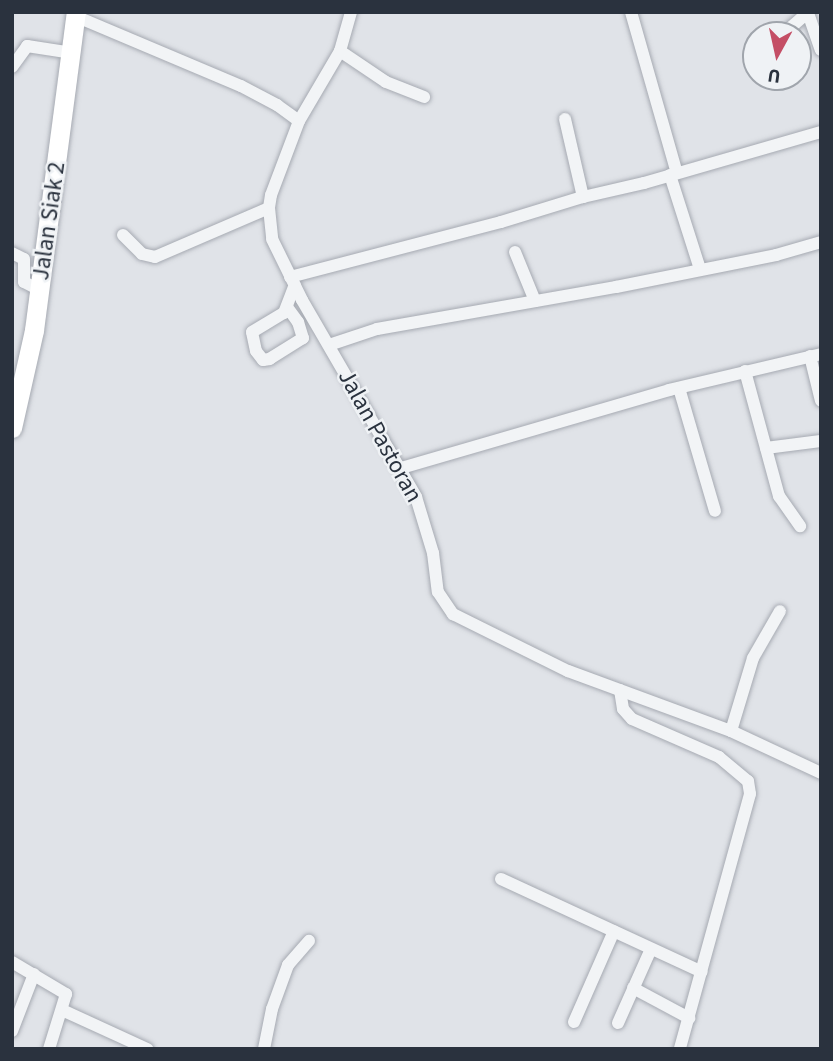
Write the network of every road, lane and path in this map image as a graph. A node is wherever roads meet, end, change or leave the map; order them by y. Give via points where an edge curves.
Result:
1 (352, 12) edge
2 (631, 12) edge
3 (76, 14) edge
4 (803, 14) edge
5 (821, 50) edge
6 (340, 51) junction
7 (72, 53) junction
8 (12, 67) edge
9 (424, 97) dead end
10 (565, 119) dead end
11 (299, 121) junction
12 (821, 132) edge
13 (674, 174) junction
14 (583, 197) junction
15 (269, 208) junction
16 (123, 234) dead end
17 (821, 242) edge
18 (515, 252) dead end
19 (12, 253) edge
20 (700, 269) junction
21 (292, 281) junction
22 (40, 290) junction
23 (535, 301) junction
24 (287, 307) junction
25 (329, 345) junction
26 (815, 355) edge
27 (745, 371) junction
28 (679, 388) junction
29 (821, 401) edge
30 (12, 428) edge
31 (821, 441) edge
32 (766, 448) junction
33 (401, 468) junction
34 (715, 511) dead end
35 (800, 526) dead end
36 (780, 611) dead end
37 (620, 691) junction
38 (730, 731) junction
39 (821, 773) edge
40 (501, 879) dead end
41 (614, 931) junction
42 (309, 941) dead end
43 (651, 949) junction
44 (12, 962) edge
45 (702, 972) junction
46 (34, 974) junction
47 (633, 988) junction
48 (62, 1010) junction
49 (689, 1018) junction
50 (574, 1022) dead end
51 (618, 1023) dead end
52 (12, 1031) edge
53 (49, 1049) edge
54 (147, 1049) edge
55 (264, 1049) edge
56 (680, 1049) edge

1 - 6 street, Jalan Pastoran
2 - 13 street
3 - 7 highway, Jalan Siak 2
3 - 11 street via 241,86
4 - 5 street
6 - 9 street via 386,82
6 - 11 street, Jalan Pastoran
7 - 8 street via 27,46
7 - 22 highway, Jalan Siak 2
10 - 14 street
11 - 15 street, Jalan Pastoran
12 - 13 street
13 - 14 street
13 - 20 street
14 - 21 street
15 - 16 street via 155,257 142,254
15 - 21 street, Jalan Pastoran via 272,239
17 - 20 street
18 - 23 street
19 - 22 street via 24,259 24,282
20 - 23 street
21 - 24 street
21 - 25 street, Jalan Pastoran
22 - 30 highway, Jalan Siak 2
23 - 25 street via 377,329
24 - 24 street via 252,332 256,352 263,360 303,338
25 - 33 street, Jalan Pastoran
26 - 27 street
26 - 29 street
27 - 28 street
27 - 32 street
28 - 33 street
28 - 34 street
31 - 32 street
32 - 35 street via 779,496
33 - 37 street, Jalan Pastoran via 427,529 438,592 453,614 529,654
36 - 38 street via 753,658
37 - 38 street, Jalan Pastoran
37 - 45 street via 623,709 632,719 719,757 748,781 750,794
38 - 39 street, Jalan Pastoran
40 - 41 street
41 - 43 street
41 - 50 street
42 - 55 street via 288,965
43 - 45 street
43 - 47 street
44 - 46 street
45 - 49 street
46 - 48 street via 67,996
46 - 52 street
47 - 49 street
47 - 51 street
48 - 53 street
48 - 54 street
49 - 56 street

